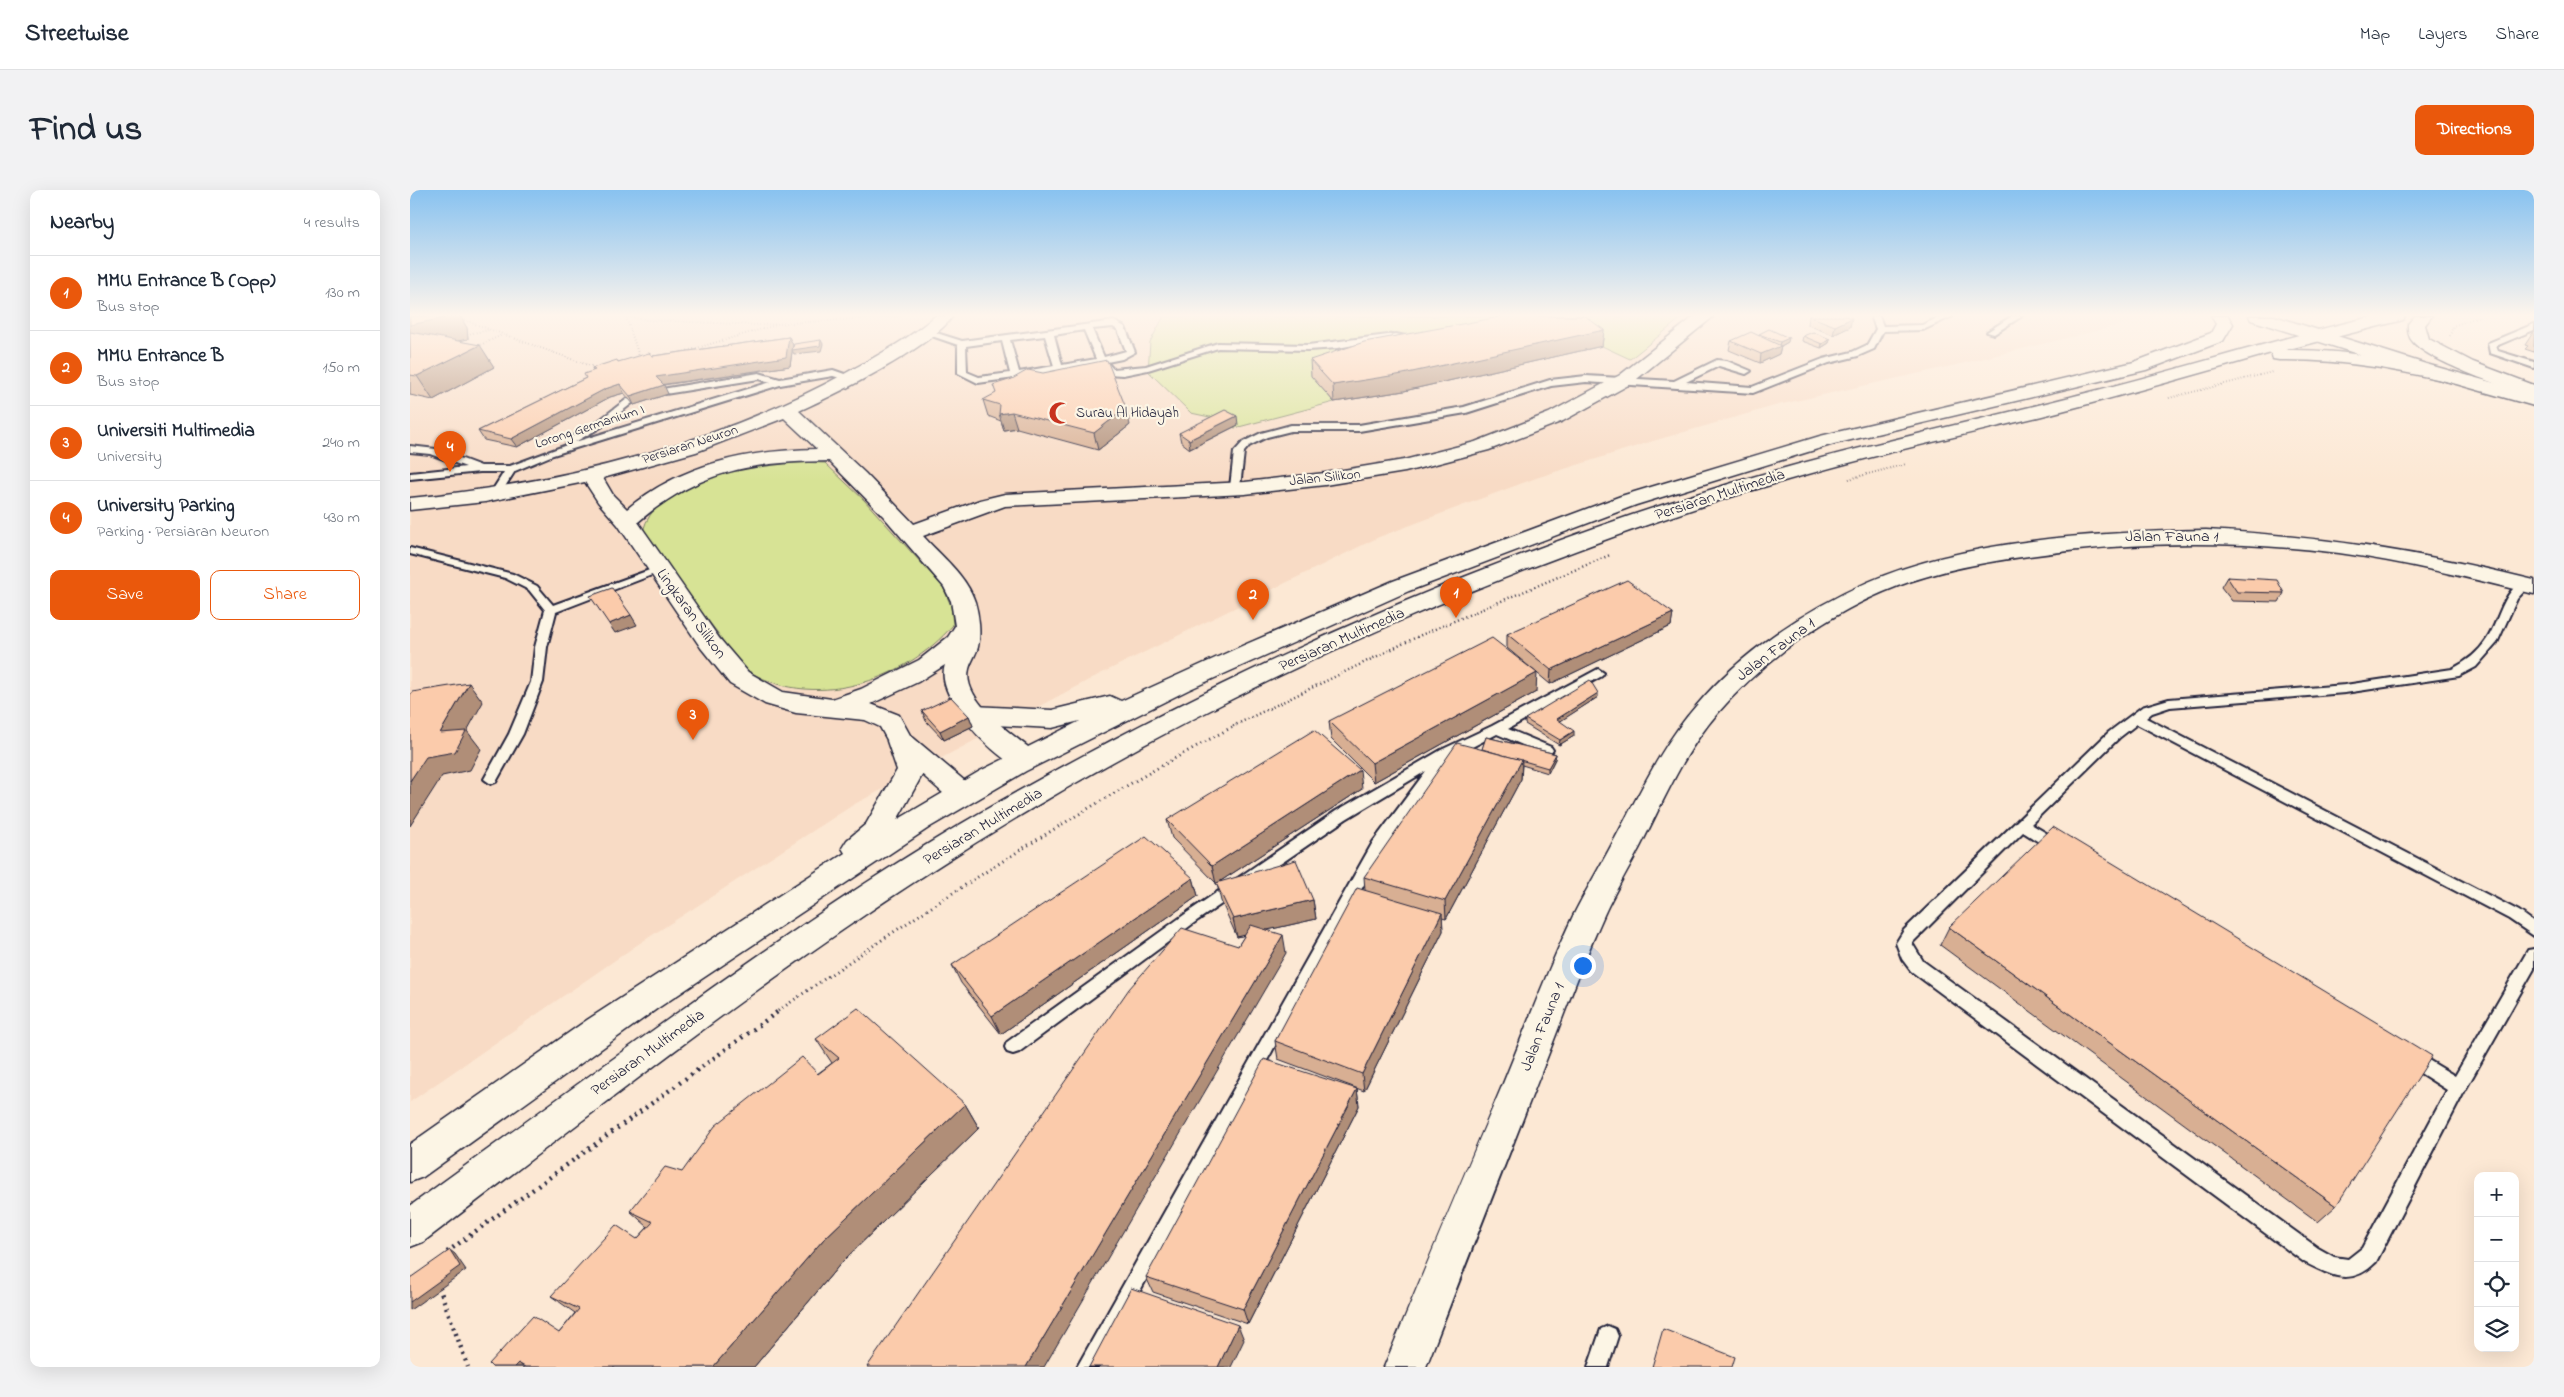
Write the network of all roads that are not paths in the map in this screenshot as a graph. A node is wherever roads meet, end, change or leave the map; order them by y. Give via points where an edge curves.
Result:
1 (863, 371) edge
2 (963, 371) edge
3 (1014, 371) edge
4 (1045, 371) edge
5 (1109, 371) edge
6 (1135, 371) edge
7 (1636, 371) edge
8 (1701, 371) edge
9 (1801, 371) edge
10 (2119, 371) edge
11 (2192, 371) edge
12 (2422, 371) edge
13 (2440, 371) edge
14 (2461, 371) edge
15 (2478, 371) edge
16 (2186, 372) joint
17 (1015, 375) junction
18 (851, 378) junction
19 (1625, 380) junction
20 (2468, 381) junction
21 (779, 382) junction
22 (1674, 384) junction
23 (666, 390) edge
24 (826, 391) junction
25 (2533, 394) edge
26 (630, 401) edge
27 (787, 411) junction
28 (814, 436) junction
29 (410, 450) edge
30 (549, 453) junction
31 (835, 456) junction
32 (480, 469) junction
33 (511, 469) junction
34 (591, 475) junction
35 (410, 476) edge
36 (1235, 487) junction
37 (523, 489) junction
38 (496, 494) junction
39 (605, 498) junction
40 (410, 504) edge
41 (626, 521) junction
42 (910, 533) junction
43 (410, 551) edge
44 (659, 570) junction
45 (2529, 586) edge
46 (551, 610) junction
47 (966, 613) junction
48 (1598, 672) dead end
49 (1160, 694) junction
50 (825, 707) junction
51 (974, 715) junction
52 (2136, 718) junction
53 (1497, 729) junction
54 (900, 740) junction
55 (1546, 750) edge
56 (1446, 753) junction
57 (1025, 759) junction
58 (490, 779) dead end
59 (962, 794) junction
60 (2020, 824) junction
61 (2071, 855) edge
62 (770, 916) junction
63 (1193, 916) junction
64 (2534, 930) edge
65 (2534, 955) edge
66 (1158, 964) edge
67 (1013, 1046) dead end
68 (2393, 1047) edge
69 (2458, 1087) junction
70 (410, 1165) edge
71 (410, 1229) edge
72 (1608, 1336) dead end
73 (1086, 1367) edge
74 (1405, 1367) edge
75 (1598, 1367) edge

1 - 18 street, Persiaran Neuron
2 - 17 lane via 971,379 978,380
3 - 17 lane
4 - 17 lane
5 - 6 lane via 1123,374
7 - 19 street, Jalan Silikon
8 - 22 lane
9 - 22 lane via 1753,390
10 - 49 street, Persiaran Multimedia via 1854,433 1655,492 1510,542 1363,601
11 - 16 street
12 - 20 street
13 - 20 street
14 - 25 street
15 - 25 street
16 - 71 street, Persiaran Multimedia via 1833,461 1726,492 1514,567 1286,665 1051,786 921,864 751,978
18 - 21 lane, Lorong Germanium I via 833,374
18 - 24 street, Persiaran Neuron
19 - 22 lane
19 - 36 street, Jalan Silikon via 1521,430 1426,462 1370,474
19 - 36 lane via 1586,379 1550,383 1466,410 1359,428 1291,428 1264,435 1246,444 1239,452
20 - 25 street
21 - 23 lane via 759,376
21 - 30 lane, Lorong Germanium I
24 - 27 street, Persiaran Neuron
24 - 28 street via 816,411
26 - 30 lane via 600,424
27 - 28 street
27 - 34 street, Persiaran Neuron via 703,442
28 - 31 street
29 - 32 lane via 432,451
30 - 33 lane, Lorong Germanium I
31 - 41 street via 754,458 714,468 658,496
31 - 42 street
32 - 33 lane
32 - 35 lane
33 - 38 lane
34 - 37 street, Persiaran Neuron
34 - 39 street, Lingkaran Silikon
36 - 42 street, Jalan Silikon via 1005,500
37 - 38 street, Persiaran Neuron
37 - 39 street via 575,492
38 - 40 street, Persiaran Neuron
39 - 41 street, Lingkaran Silikon
41 - 44 street, Lingkaran Silikon
42 - 47 street via 950,579 962,598
43 - 46 lane via 509,576 533,588
44 - 46 lane
44 - 50 street, Lingkaran Silikon via 710,643 740,678 774,698
45 - 52 lane via 2512,598 2492,640 2472,664 2455,672 2345,689 2169,703 2147,710
45 - 74 street, Jalan Fauna 1 via 2433,562 2316,544 2182,535 2115,538 2038,547 1923,570 1830,611 1787,639 1746,670 1706,710 1669,764 1588,918
46 - 58 lane via 541,647 537,682 516,734
47 - 50 street, Lingkaran Silikon via 962,635 926,666 899,683 840,706
47 - 51 street via 966,647 956,665 955,680
48 - 53 lane
49 - 51 street via 1052,719
49 - 57 street, Persiaran Multimedia
50 - 54 street, Lingkaran Silikon via 870,712 890,721
51 - 57 street
52 - 60 lane
52 - 64 lane via 2514,915
53 - 55 lane
53 - 56 lane
54 - 59 street, Lingkaran Silikon
54 - 62 street via 911,770 876,832
56 - 63 lane via 1341,816
56 - 73 lane via 1378,846
57 - 59 street, Persiaran Multimedia
59 - 62 street, Persiaran Multimedia
60 - 61 lane
60 - 69 lane via 1909,934 1904,943 1908,954 1917,966 2311,1255 2348,1270 2361,1265 2369,1256
62 - 70 street, Persiaran Multimedia
63 - 66 lane
63 - 67 lane
65 - 69 lane
68 - 69 lane
72 - 75 lane

